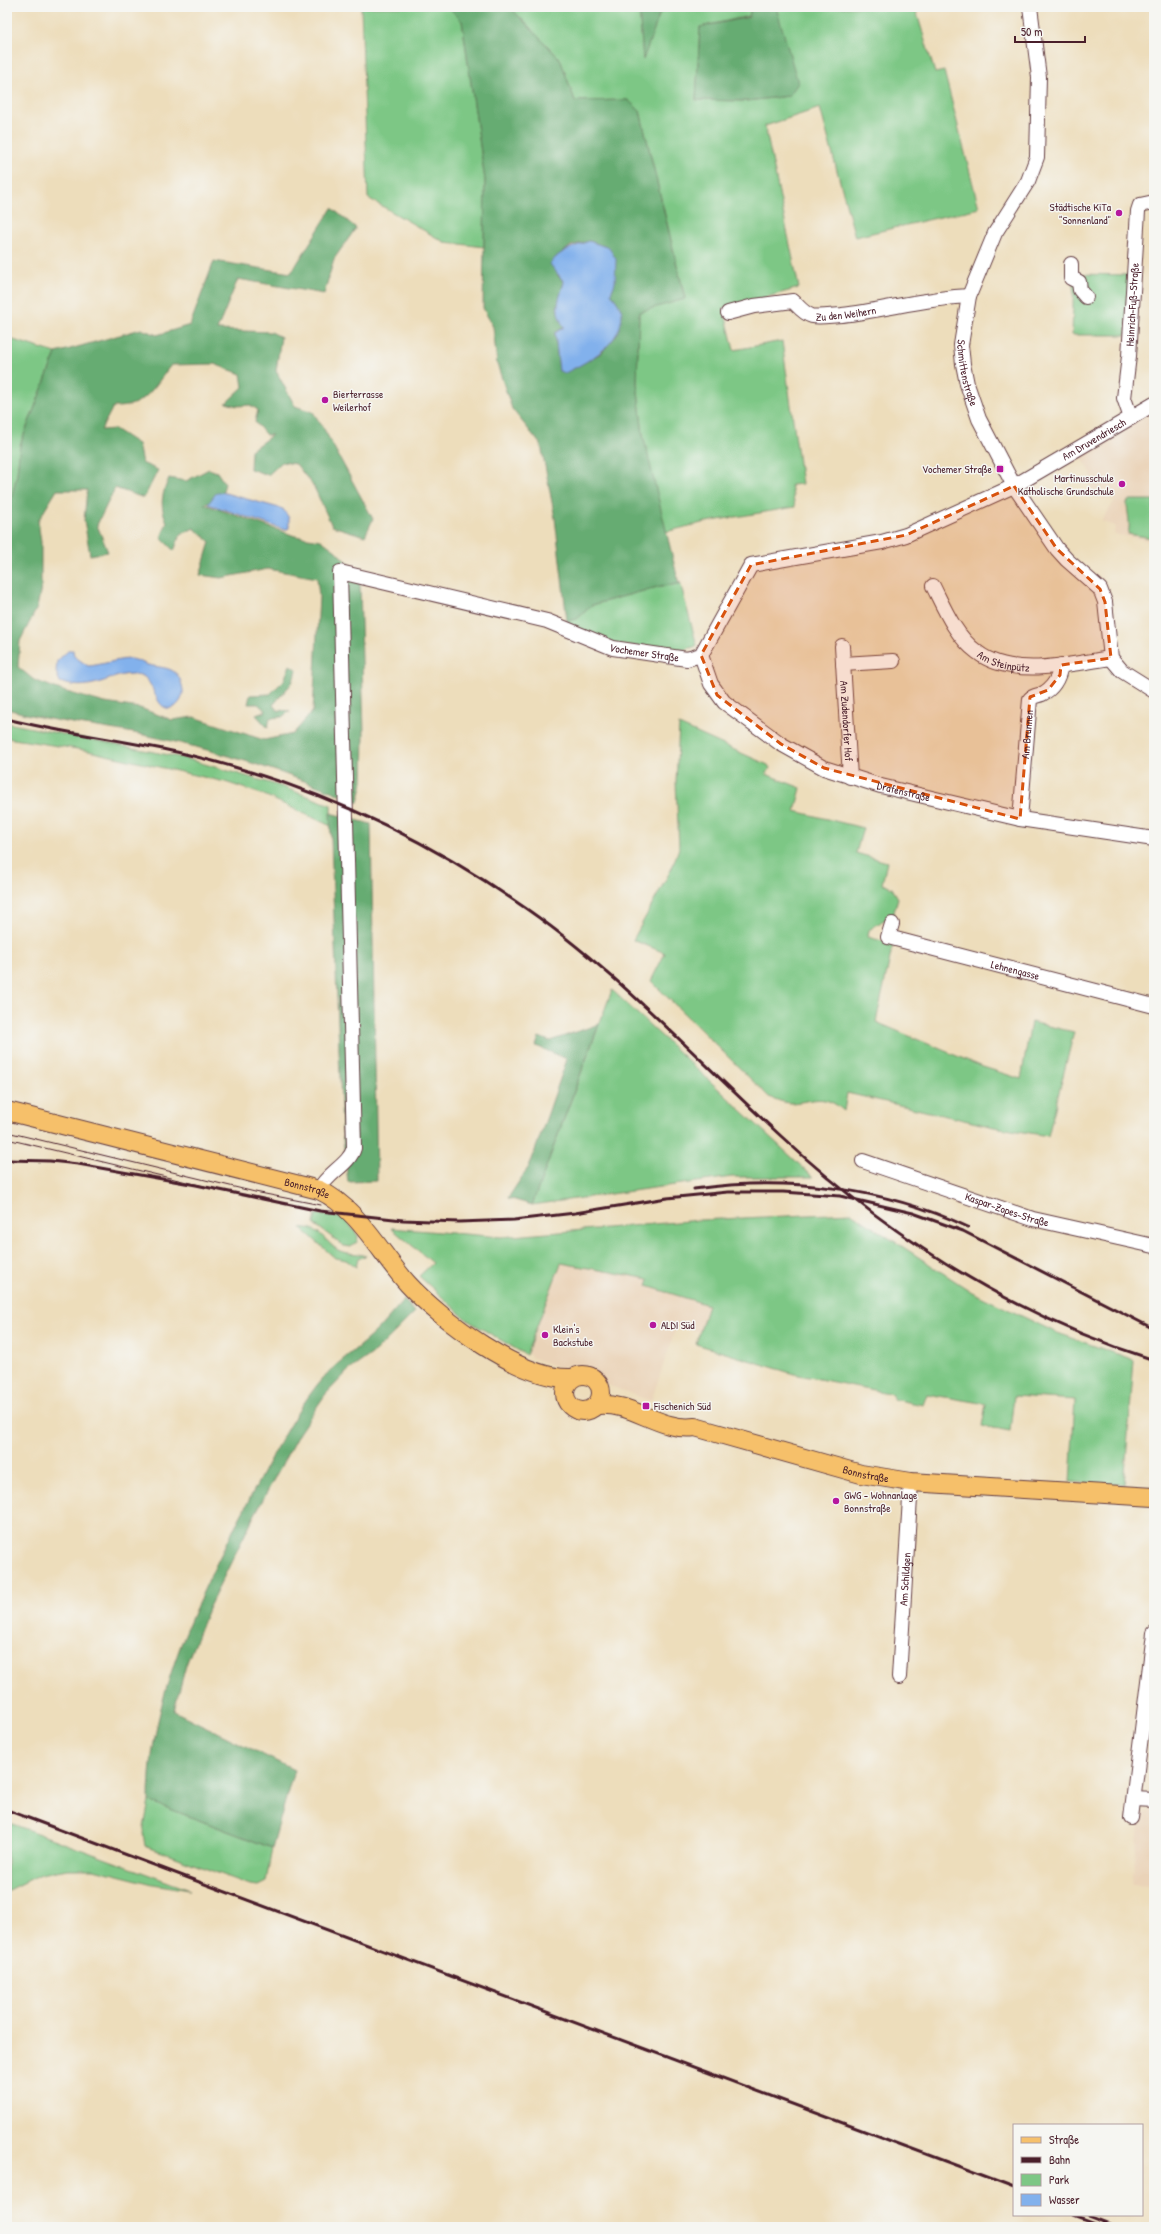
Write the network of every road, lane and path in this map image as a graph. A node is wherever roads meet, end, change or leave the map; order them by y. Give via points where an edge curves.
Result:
1 (1030, 7) edge
2 (1154, 202) edge
3 (1071, 264) dead end
4 (969, 296) junction
5 (1086, 297) dead end
6 (728, 313) dead end
7 (1154, 404) edge
8 (1131, 418) junction
9 (1014, 486) junction
10 (933, 586) dead end
11 (842, 646) dead end
12 (701, 655) junction
13 (1111, 658) junction
14 (893, 661) dead end
15 (843, 664) junction
16 (1061, 665) junction
17 (1154, 691) edge
18 (850, 777) junction
19 (1020, 819) junction
20 (1154, 839) edge
21 (892, 924) dead end
22 (1154, 1006) edge
23 (7, 1111) edge
24 (863, 1161) dead end
25 (319, 1190) junction
26 (1154, 1246) edge
27 (547, 1376) junction
28 (571, 1378) junction
29 (601, 1386) junction
30 (565, 1396) junction
31 (597, 1405) junction
32 (634, 1410) junction
33 (911, 1482) junction
34 (1154, 1497) edge
35 (1154, 1633) edge
36 (899, 1677) dead end
37 (1134, 1799) junction
38 (1154, 1800) edge
39 (1131, 1818) dead end

1 - 4 street, Schmittenstraße via 1039,77 1037,157 1028,182 995,233
2 - 8 street, Heinrich-Fuß-Straße via 1140,206 1138,211 1124,398
3 - 5 street via 1071,278 1079,282 1080,290
4 - 6 street, Zu den Weihern via 932,299 861,313 827,316 812,316 793,301 754,306
4 - 9 street, Schmittenstraße via 961,345 967,384 980,419
7 - 8 street, Am Druvendriesch
8 - 9 street, Am Druvendriesch
9 - 12 street via 906,535 882,542 751,565
9 - 13 street, Schmittenstraße via 1066,560 1100,589 1105,602
10 - 16 street, Am Steinpütz via 958,632 972,649 988,659 999,664 1024,668
11 - 15 street, Am Zudendorfer Hof
12 - 18 street, Drafenstraße via 711,684 724,702 781,744 824,768
12 - 25 street, Vochemer Straße via 687,659 613,648 547,622 340,572 354,1148 352,1155 330,1174
13 - 16 street, Am Steinpütz
13 - 17 street via 1128,676
14 - 15 street, Am Zudendorfer Hof
15 - 18 street, Am Zudendorfer Hof
16 - 19 street, Am Brunnen via 1060,675 1055,683 1048,690 1030,699
18 - 19 street, Drafenstraße
19 - 20 street, Drafenstraße
21 - 22 street, Lehnengasse via 888,937
23 - 25 main road, Bonnstraße
24 - 26 street, Kaspar-Zopes-Straße via 1020,1215
25 - 27 main road, Bonnstraße via 340,1202 409,1285 457,1327 514,1362
27 - 28 main road, Bonnstraße
27 - 30 main road, Bonnstraße
28 - 29 main road via 589,1375
28 - 30 main road via 567,1383
29 - 31 main road via 602,1396
29 - 32 main road, Bonnstraße
30 - 31 main road via 570,1406 575,1409 587,1411
31 - 32 main road, Bonnstraße via 606,1404
32 - 33 main road, Bonnstraße via 674,1427 695,1427 861,1474
33 - 34 main road, Bonnstraße
33 - 36 street, Am Schildgen
35 - 37 street
37 - 38 street
37 - 39 street

